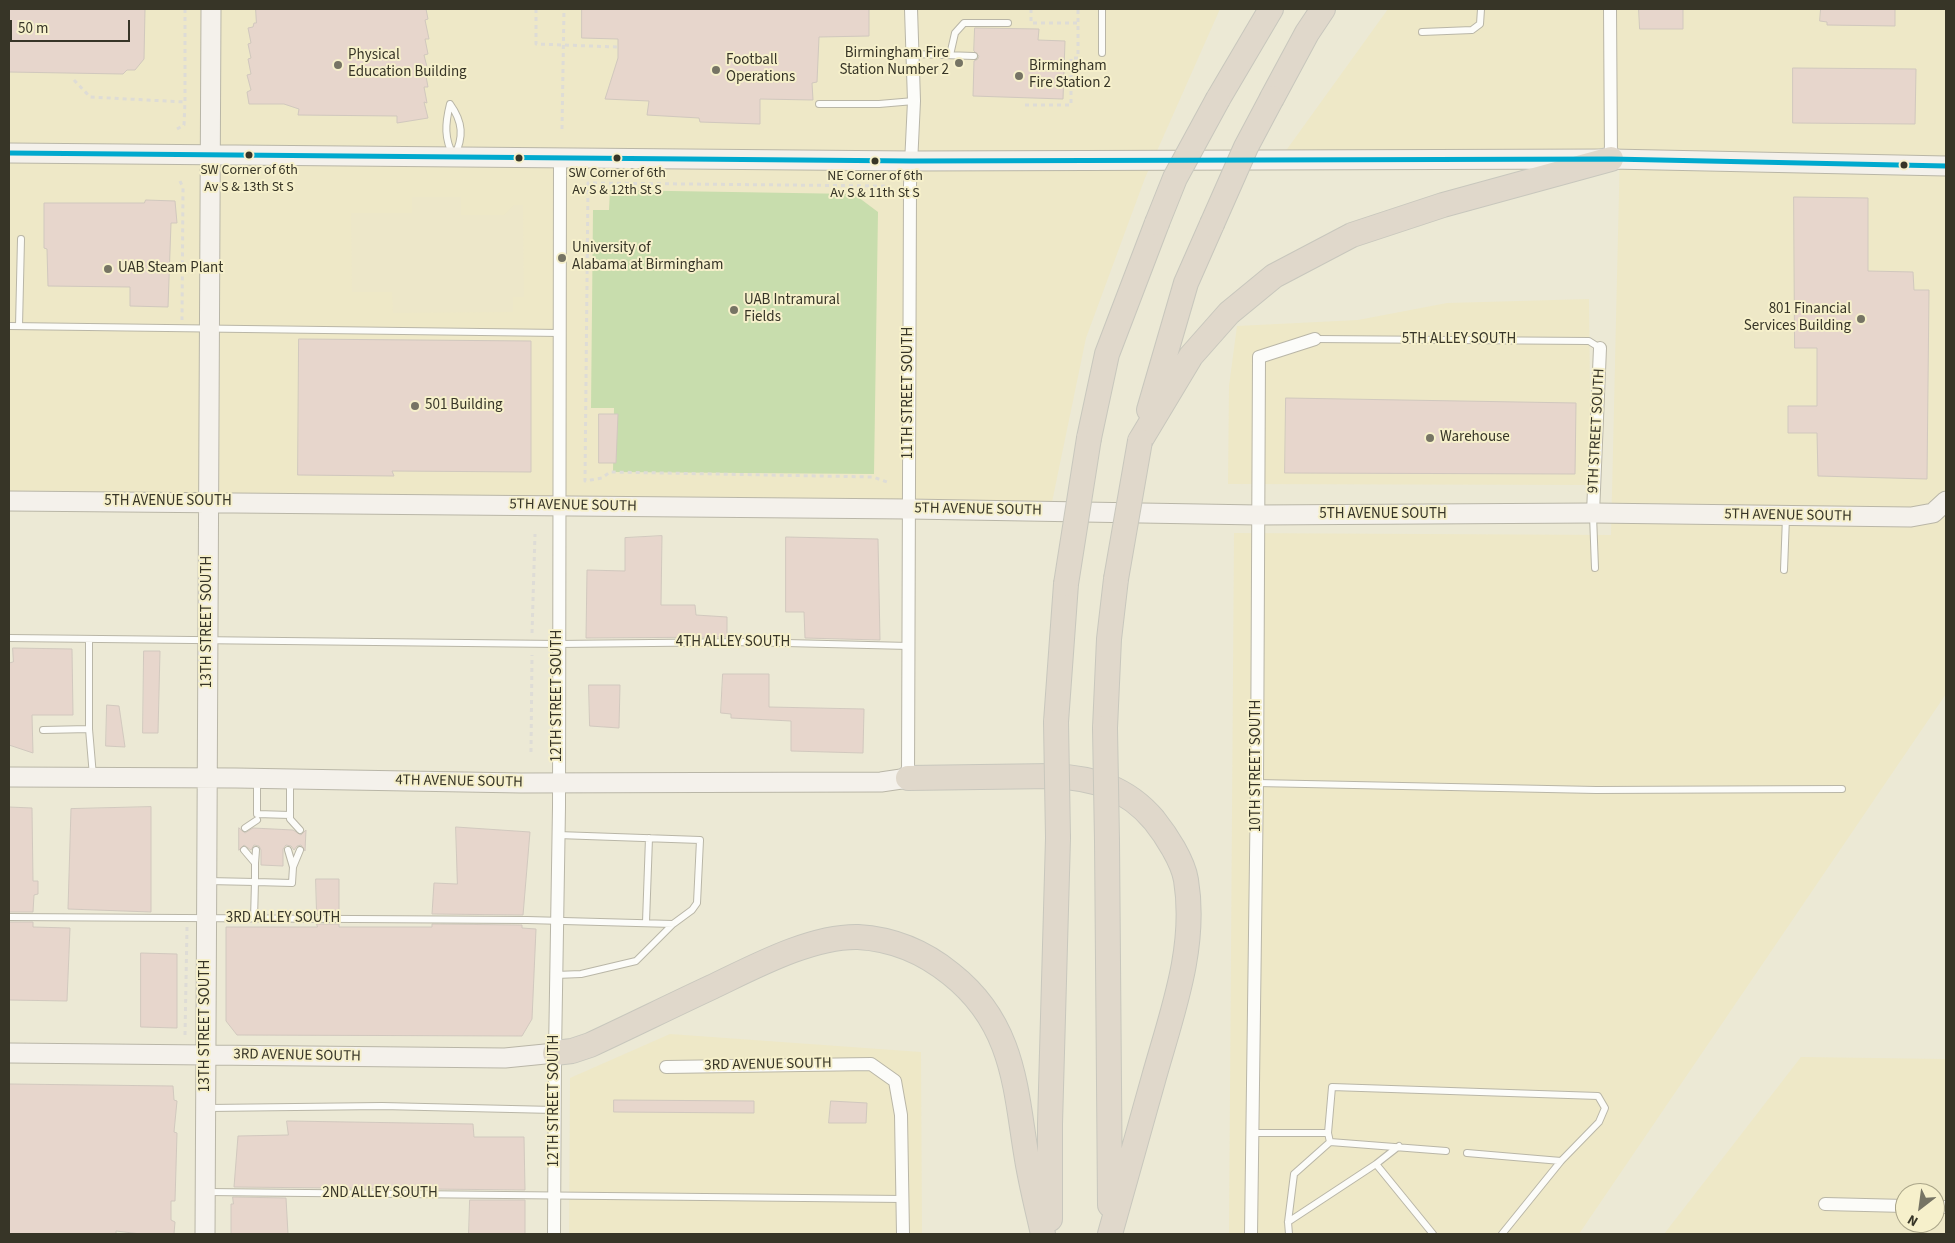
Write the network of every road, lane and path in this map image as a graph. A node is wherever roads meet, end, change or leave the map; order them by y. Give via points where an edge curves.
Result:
1 (185, 9) edge
2 (211, 9) edge
3 (536, 9) edge
4 (564, 9) edge
5 (911, 9) edge
6 (1031, 9) edge
7 (1078, 9) edge
8 (1102, 9) edge
9 (1255, 9) edge
10 (1271, 9) edge
11 (1323, 9) edge
12 (1481, 9) edge
13 (1610, 9) edge
14 (1008, 23) dead end
15 (1078, 24) junction
16 (1422, 32) dead end
17 (564, 45) junction
18 (618, 47) dead end
19 (1102, 53) dead end
20 (912, 54) junction
21 (950, 55) junction
22 (974, 56) dead end
23 (74, 80) dead end
24 (1218, 99) junction
25 (914, 101) junction
26 (185, 102) junction
27 (819, 104) dead end
28 (1024, 104) dead end
29 (177, 129) dead end
30 (562, 130) dead end
31 (9, 153) edge
32 (210, 155) junction
33 (454, 157) junction
34 (560, 157) junction
35 (1611, 159) junction
36 (912, 161) junction
37 (1946, 166) edge
38 (180, 181) dead end
39 (885, 186) dead end
40 (21, 239) dead end
41 (9, 326) edge
42 (20, 326) junction
43 (182, 328) junction
44 (209, 328) junction
45 (560, 333) junction
46 (1315, 339) joint
47 (1600, 348) joint
48 (1140, 441) junction
49 (890, 483) dead end
50 (9, 501) edge
51 (208, 502) junction
52 (1945, 503) edge
53 (559, 506) junction
54 (909, 509) junction
55 (1593, 514) junction
56 (1258, 515) junction
57 (1786, 516) junction
58 (535, 534) dead end
59 (1594, 568) dead end
60 (1784, 570) dead end
61 (9, 638) edge
62 (89, 639) junction
63 (208, 640) junction
64 (532, 644) junction
65 (558, 644) junction
66 (909, 646) junction
67 (89, 729) junction
68 (43, 730) dead end
69 (531, 752) dead end
70 (9, 777) edge
71 (94, 778) junction
72 (207, 778) junction
73 (257, 778) junction
74 (908, 778) junction
75 (290, 779) junction
76 (558, 783) junction
77 (1257, 783) junction
78 (1842, 789) dead end
79 (257, 817) junction
80 (290, 817) junction
81 (245, 828) dead end
82 (256, 828) dead end
83 (289, 830) dead end
84 (300, 830) dead end
85 (558, 835) junction
86 (649, 838) junction
87 (244, 850) dead end
88 (256, 850) dead end
89 (288, 850) dead end
90 (300, 850) dead end
91 (255, 863) junction
92 (293, 867) junction
93 (207, 881) junction
94 (254, 882) junction
95 (9, 917) edge
96 (187, 919) junction
97 (206, 919) junction
98 (254, 919) junction
99 (557, 922) junction
100 (646, 922) junction
101 (673, 924) junction
102 (556, 976) junction
103 (185, 1035) dead end
104 (9, 1053) edge
105 (555, 1053) junction
106 (206, 1054) junction
107 (666, 1067) dead end
108 (206, 1108) junction
109 (554, 1110) junction
110 (1328, 1132) junction
111 (1252, 1133) junction
112 (1330, 1142) junction
113 (1399, 1146) junction
114 (1446, 1151) dead end
115 (1467, 1153) dead end
116 (1561, 1161) junction
117 (1376, 1164) junction
118 (205, 1192) junction
119 (554, 1195) junction
120 (903, 1199) junction
121 (1825, 1204) dead end
122 (1895, 1206) edge
123 (1288, 1222) junction
124 (205, 1234) edge
125 (554, 1234) edge
126 (903, 1234) edge
127 (1043, 1234) edge
128 (1050, 1234) edge
129 (1110, 1234) edge
130 (1251, 1234) edge
131 (1289, 1234) edge
132 (1433, 1234) edge
133 (1502, 1234) edge

1 - 26 path
2 - 32 street, 13TH STREET SOUTH
3 - 17 path via 536,44
4 - 17 path
5 - 20 street, 11TH STREET SOUTH
6 - 15 path via 1031,23
7 - 15 path
8 - 19 lane
9 - 24 highway
10 - 24 highway
11 - 48 highway, bridge via 1246,147 1186,283
12 - 16 lane via 1480,24 1472,30
13 - 35 street
14 - 21 lane via 964,23 956,33
15 - 28 path via 1078,58 1071,58 1070,105
17 - 18 path
17 - 30 path
20 - 21 lane
20 - 25 street, 11TH STREET SOUTH
21 - 22 lane
23 - 26 path via 90,97
24 - 128 highway, bridge via 1175,178 1107,354 1089,438 1066,584 1056,722 1058,838
25 - 27 lane
25 - 36 street, 11TH STREET SOUTH
26 - 29 path via 184,125
31 - 32 street
32 - 33 street
32 - 44 street, 13TH STREET SOUTH
33 - 33 lane via 461,144 459,116 450,104 446,143
33 - 34 street
34 - 36 street
34 - 45 street, 12TH STREET SOUTH
35 - 36 street
35 - 37 street
35 - 48 highway via 1443,205 1352,235 1274,276 1229,313 1191,356
36 - 54 street, 11TH STREET SOUTH
38 - 43 path via 183,188
39 - 49 path via 588,183 585,481 602,478 610,472 873,477
40 - 42 lane
41 - 42 lane
42 - 43 lane
43 - 44 lane
44 - 45 lane
44 - 51 street, 13TH STREET SOUTH
45 - 53 street, 12TH STREET SOUTH
46 - 47 lane, 5TH ALLEY SOUTH via 1588,341
46 - 56 street, 10TH STREET SOUTH via 1259,357
47 - 55 street, 9TH STREET SOUTH
48 - 129 highway, bridge via 1116,579 1105,728
50 - 51 street, 5TH AVENUE SOUTH
51 - 53 street, 5TH AVENUE SOUTH
51 - 63 street, 13TH STREET SOUTH
52 - 57 street, 5TH AVENUE SOUTH via 1932,512 1911,517
53 - 54 street, 5TH AVENUE SOUTH
53 - 65 street, 12TH STREET SOUTH
54 - 56 street, 5TH AVENUE SOUTH
54 - 66 street, 11TH STREET SOUTH
55 - 56 street, 5TH AVENUE SOUTH
55 - 57 street, 5TH AVENUE SOUTH
55 - 59 lane
56 - 77 street, 10TH STREET SOUTH
57 - 60 lane
58 - 64 path
61 - 62 lane, 4TH ALLEY SOUTH
62 - 63 lane, 4TH ALLEY SOUTH
62 - 67 lane
63 - 64 lane, 4TH ALLEY SOUTH
63 - 72 street, 13TH STREET SOUTH
64 - 65 lane, 4TH ALLEY SOUTH
64 - 69 path
65 - 66 lane, 4TH ALLEY SOUTH via 745,642
65 - 76 street, 12TH STREET SOUTH
66 - 74 street, 11TH STREET SOUTH
67 - 68 lane
67 - 71 lane
70 - 71 street, 4TH AVENUE SOUTH
71 - 72 street, 4TH AVENUE SOUTH
72 - 73 street, 4TH AVENUE SOUTH
72 - 93 street, 13TH STREET SOUTH
73 - 75 street, 4TH AVENUE SOUTH
73 - 79 lane
74 - 76 street, 4TH AVENUE SOUTH via 882,782
74 - 129 highway via 1053,776 1097,782 1142,806 1172,846 1186,878 1190,924 1182,975
75 - 76 street, 4TH AVENUE SOUTH
75 - 80 lane
76 - 85 street, 12TH STREET SOUTH
77 - 78 lane via 1613,790
77 - 111 street, 10TH STREET SOUTH
79 - 80 lane
79 - 81 lane
79 - 82 lane
80 - 83 lane
80 - 84 lane
85 - 86 lane
85 - 99 street, 12TH STREET SOUTH
86 - 100 lane
86 - 101 lane via 700,840 697,903
87 - 91 lane
88 - 91 lane
89 - 92 lane
90 - 92 lane
91 - 94 lane
92 - 94 lane via 292,883
93 - 94 lane
93 - 97 street, 13TH STREET SOUTH
94 - 98 lane
95 - 96 lane, 3RD ALLEY SOUTH
96 - 97 lane, 3RD ALLEY SOUTH
96 - 103 path
97 - 98 lane, 3RD ALLEY SOUTH
97 - 106 street, 13TH STREET SOUTH
98 - 99 lane, 3RD ALLEY SOUTH
99 - 100 lane, 3RD ALLEY SOUTH
99 - 102 street, 12TH STREET SOUTH
100 - 101 lane, 3RD ALLEY SOUTH
101 - 102 lane via 636,961 581,974
102 - 105 street, 12TH STREET SOUTH
104 - 106 street, 3RD AVENUE SOUTH
105 - 106 street, 3RD AVENUE SOUTH via 505,1058
105 - 109 street, 12TH STREET SOUTH
105 - 127 highway via 590,1045 805,946 858,937 901,944 921,953 962,983 989,1014 998,1032 1016,1089
106 - 108 street, 13TH STREET SOUTH
107 - 120 street, 3RD AVENUE SOUTH via 870,1064 895,1081 902,1115
108 - 109 lane via 382,1106
108 - 118 street, 13TH STREET SOUTH
109 - 119 street, 12TH STREET SOUTH
110 - 111 lane
110 - 112 lane
110 - 116 lane via 1332,1087 1598,1096 1605,1108 1599,1122
111 - 130 street, 10TH STREET SOUTH
112 - 113 lane
112 - 123 lane via 1294,1174
113 - 114 lane
113 - 117 lane
115 - 116 lane
116 - 133 lane
117 - 123 lane
117 - 132 lane
118 - 119 lane, 2ND ALLEY SOUTH
118 - 124 street, 13TH STREET SOUTH
119 - 120 lane, 2ND ALLEY SOUTH
119 - 125 street, 12TH STREET SOUTH
120 - 126 street
121 - 122 street
123 - 131 lane

